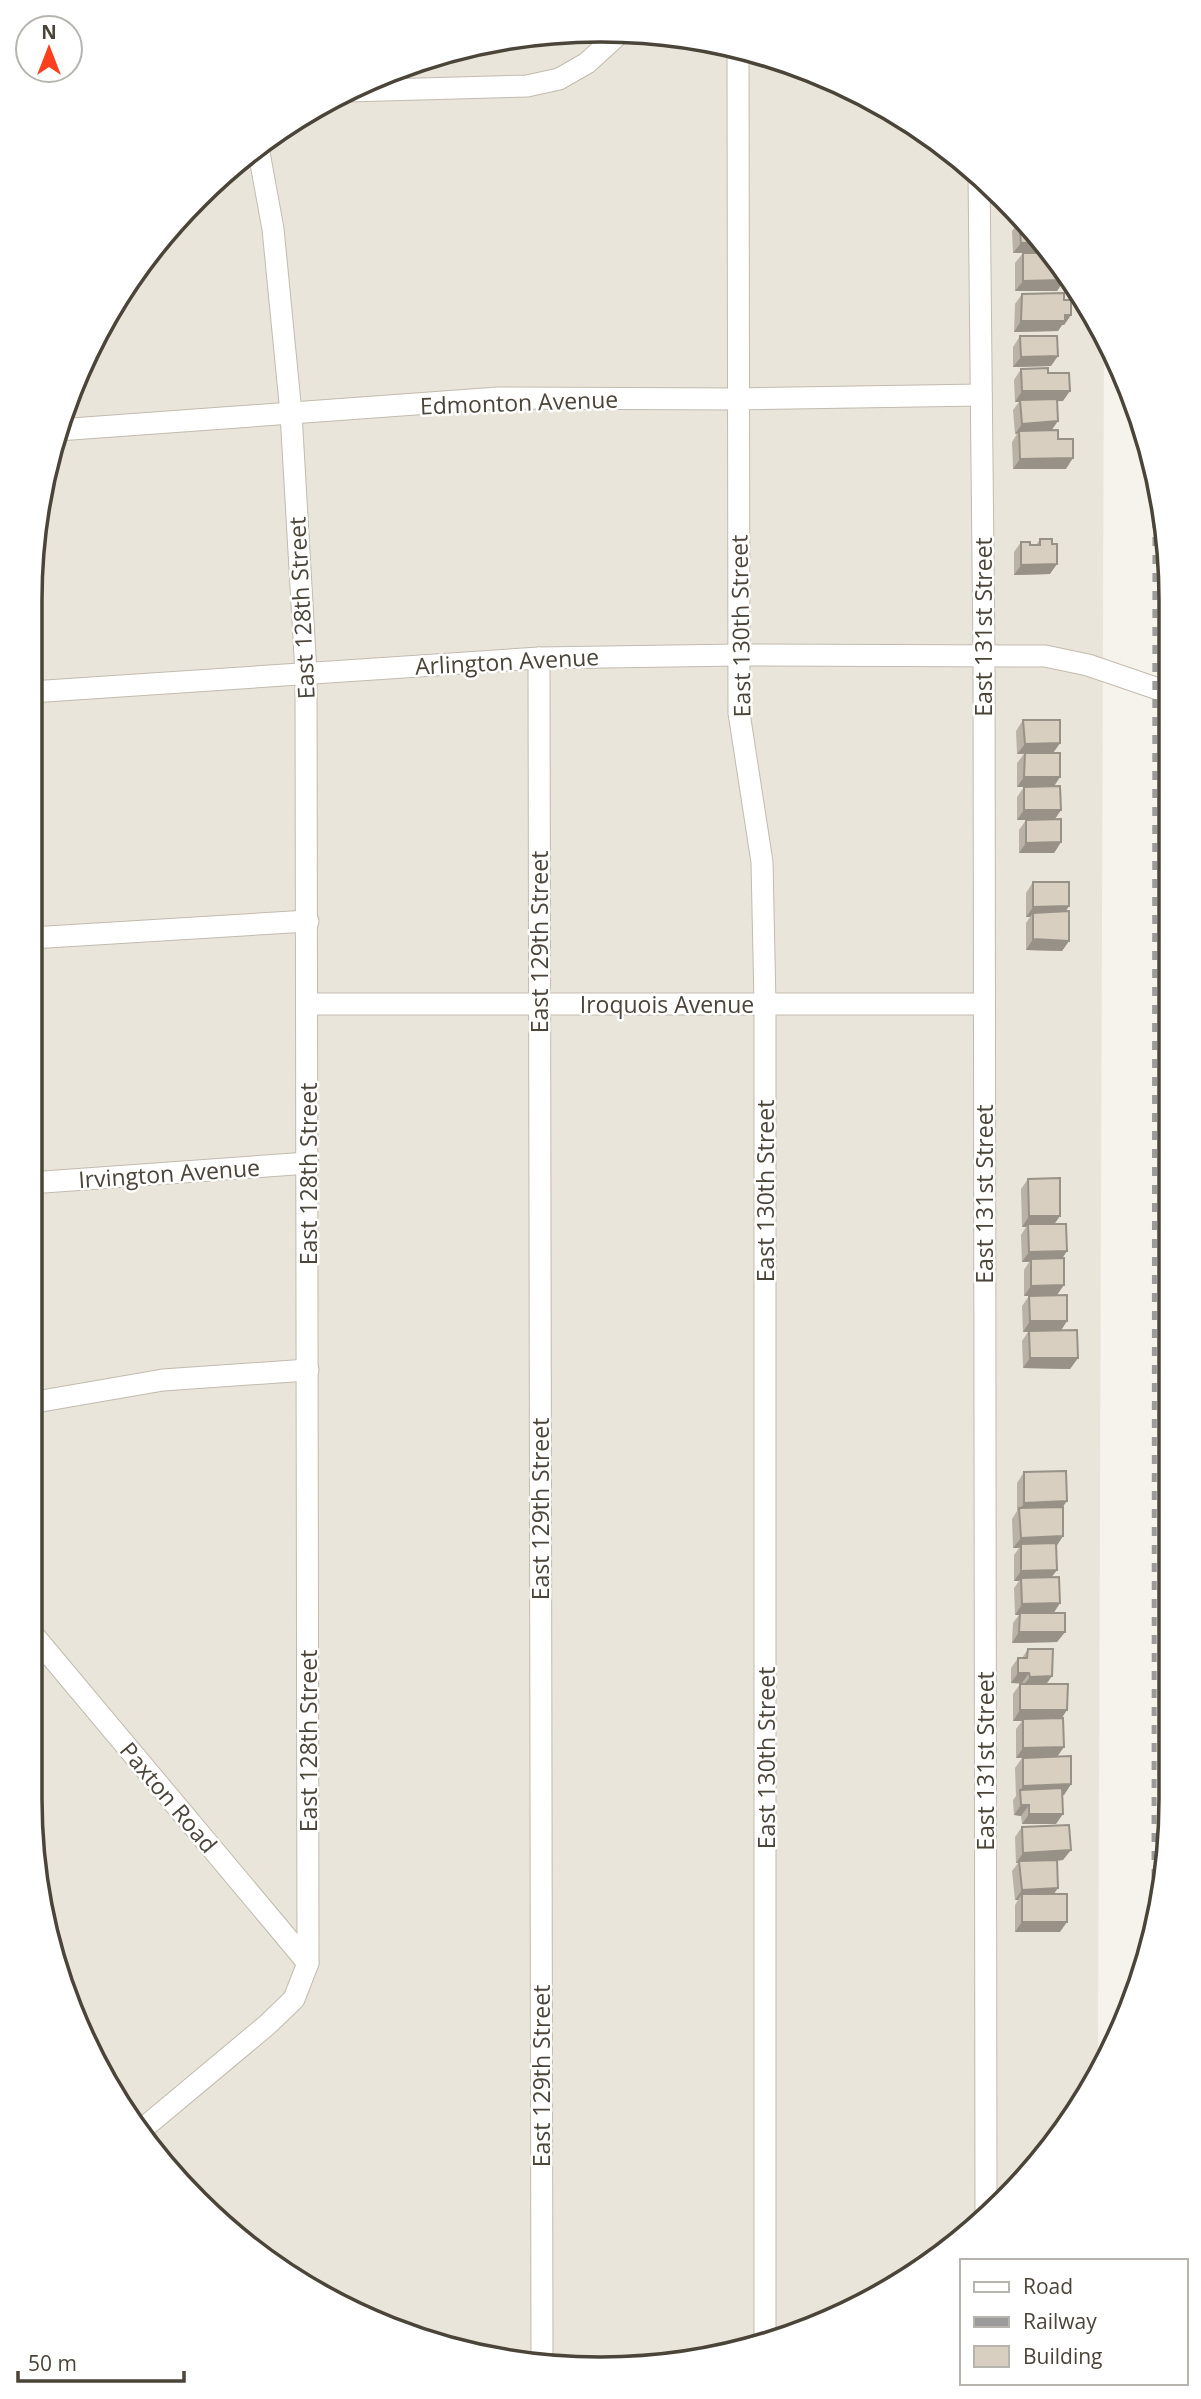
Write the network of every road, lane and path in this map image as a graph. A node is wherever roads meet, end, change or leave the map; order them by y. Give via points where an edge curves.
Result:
1 (610, 42) edge
2 (738, 59) edge
3 (375, 90) edge
4 (260, 158) edge
5 (978, 190) edge
6 (981, 396) junction
7 (738, 399) junction
8 (291, 413) junction
9 (69, 429) edge
10 (739, 655) junction
11 (984, 655) junction
12 (539, 657) junction
13 (306, 673) junction
14 (1159, 689) edge
15 (42, 691) edge
16 (308, 921) junction
17 (42, 937) edge
18 (308, 1004) junction
19 (540, 1004) junction
20 (765, 1004) junction
21 (984, 1004) junction
22 (308, 1163) junction
23 (42, 1182) edge
24 (308, 1370) junction
25 (42, 1401) edge
26 (42, 1645) edge
27 (308, 1963) junction
28 (147, 2125) edge
29 (986, 2202) edge
30 (765, 2332) edge
31 (542, 2354) edge

1 - 3 street via 559,79 527,86
2 - 7 street, East 130th Street
4 - 8 street, East 128th Street via 273,229
5 - 6 street, East 131st Street
6 - 7 street, Edmonton Avenue
6 - 11 street, East 131st Street
7 - 8 street, Edmonton Avenue via 498,398
7 - 10 street, East 130th Street
8 - 9 street, Edmonton Avenue
8 - 13 street, East 128th Street
10 - 11 street, Arlington Avenue
10 - 12 street, Arlington Avenue
10 - 20 street, East 130th Street via 739,713 762,862
11 - 14 street, Arlington Avenue via 1067,659
11 - 21 street, East 131st Street
12 - 13 street, Arlington Avenue
12 - 19 street, East 129th Street
13 - 15 street, Arlington Avenue
13 - 16 street, East 128th Street
16 - 17 street
16 - 18 street, East 128th Street
18 - 19 street, Iroquois Avenue
18 - 22 street, East 128th Street
19 - 20 street, Iroquois Avenue
19 - 31 street, East 129th Street
20 - 21 street, Iroquois Avenue
20 - 30 street, East 130th Street
21 - 29 street, East 131st Street
22 - 23 street, Irvington Avenue
22 - 24 street, East 128th Street
24 - 25 street via 163,1380
24 - 27 street, East 128th Street
26 - 27 street, Paxton Road
27 - 28 street, East 128th Street via 294,1999

